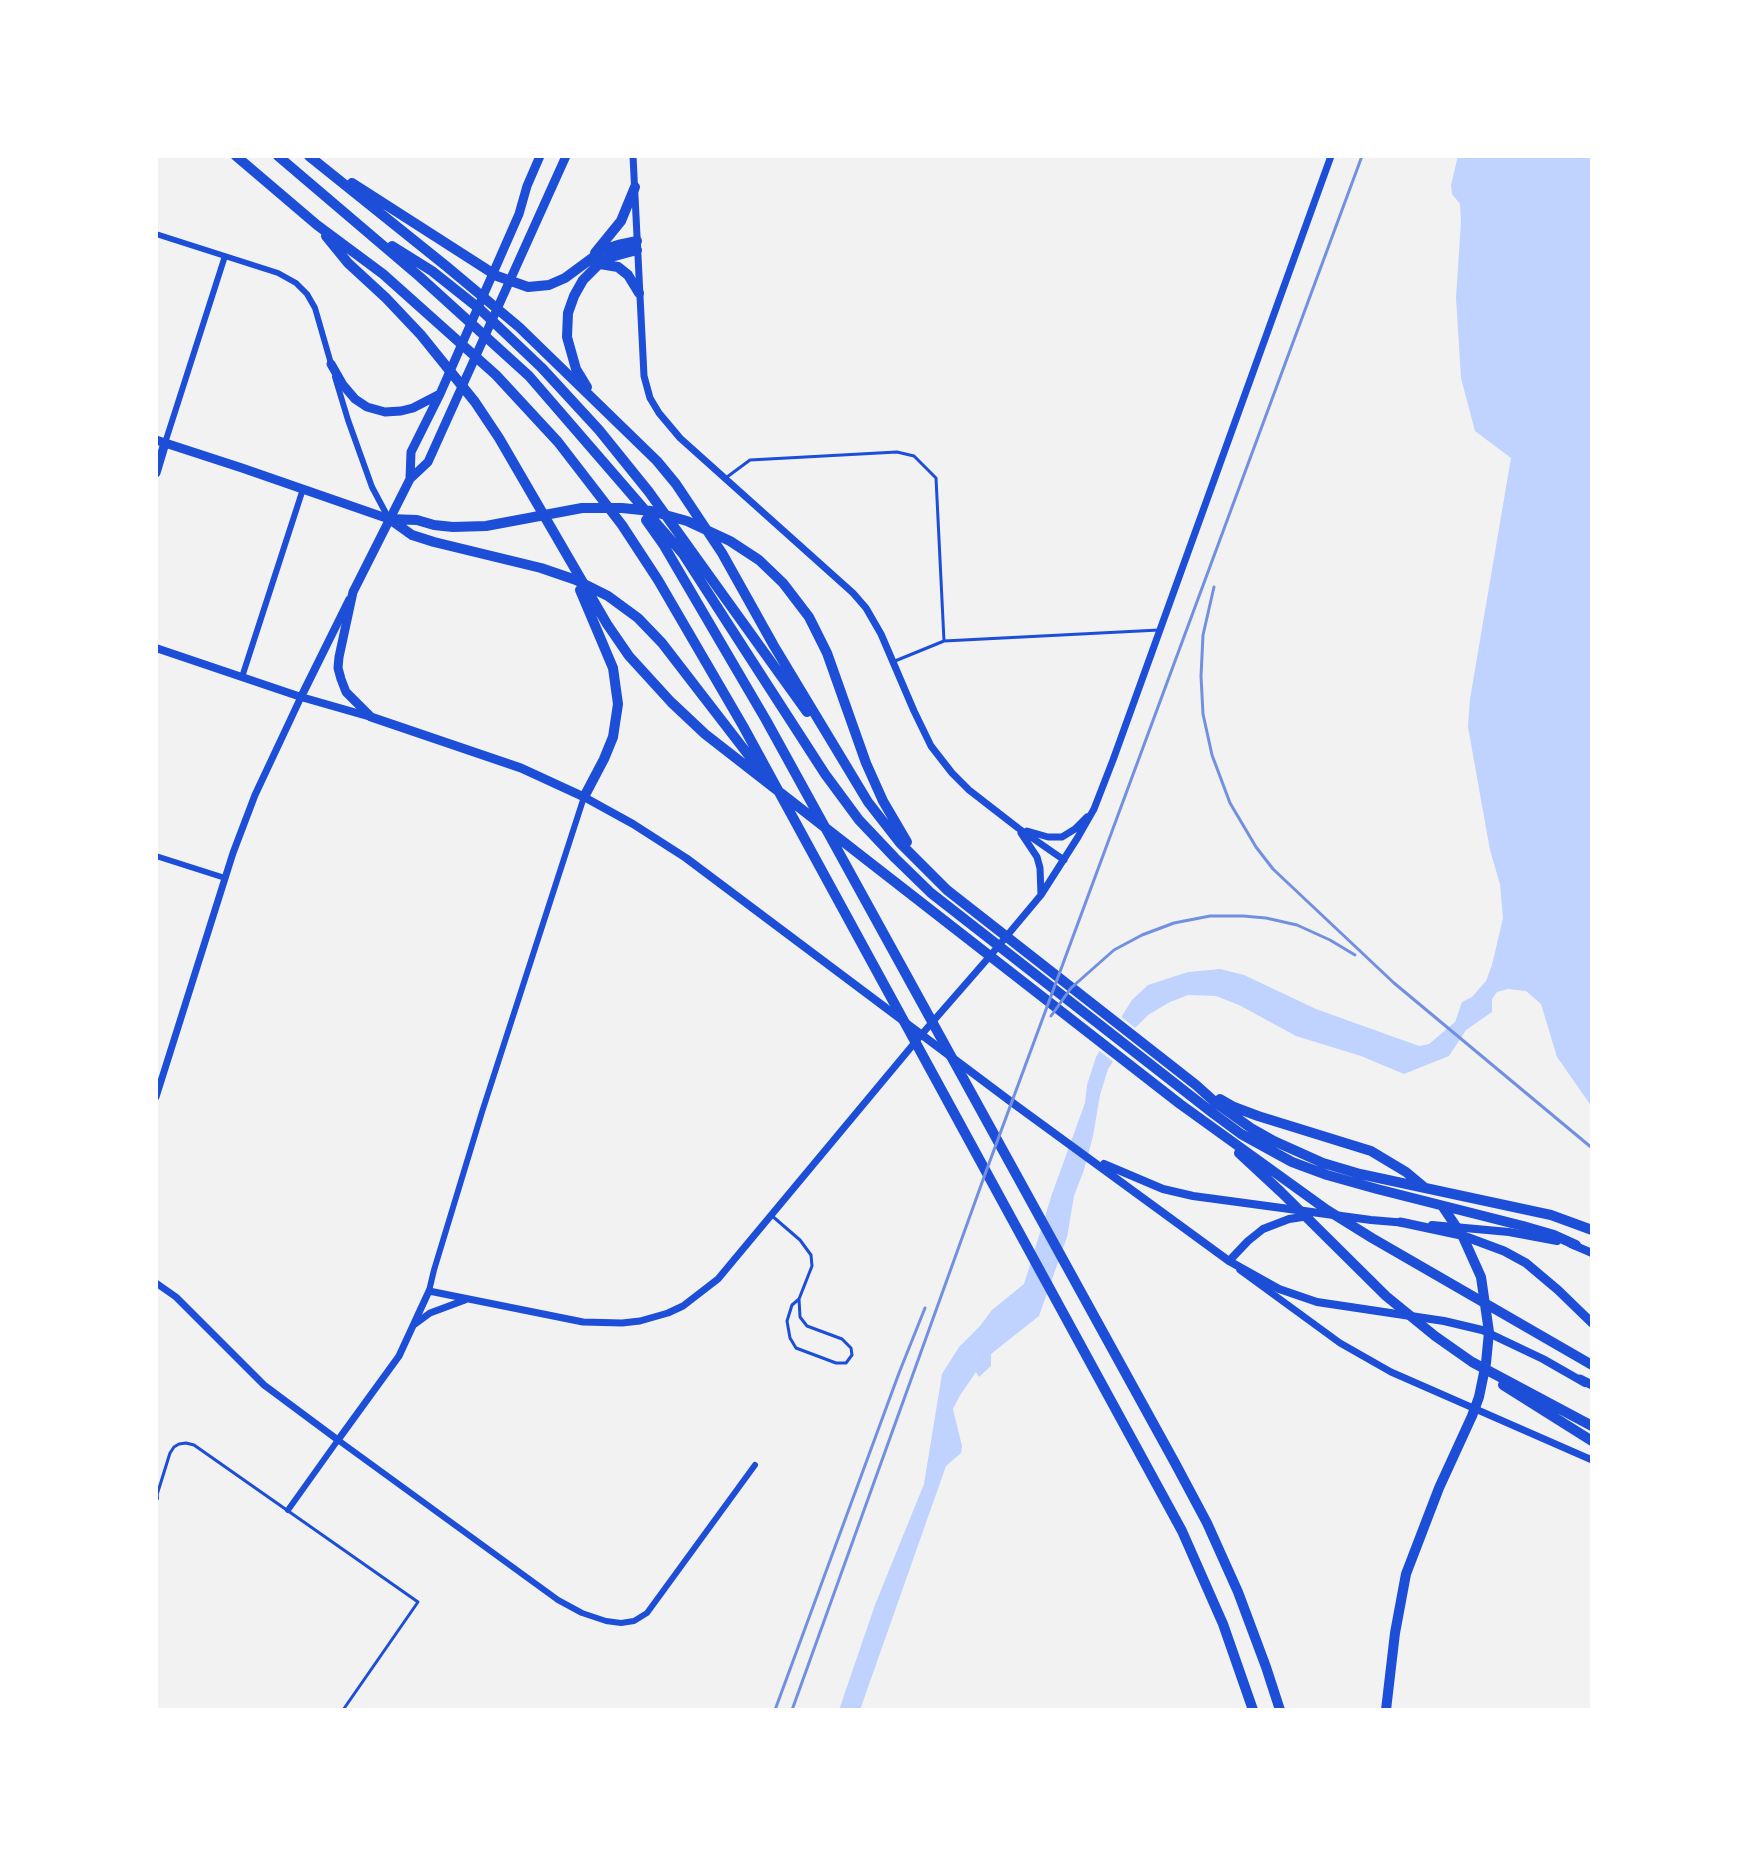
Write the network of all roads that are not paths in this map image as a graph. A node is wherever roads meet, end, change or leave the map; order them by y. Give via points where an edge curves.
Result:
1 (236, 156) edge
2 (278, 156) edge
3 (309, 156) edge
4 (540, 156) edge
5 (566, 156) edge
6 (633, 156) edge
7 (1331, 156) edge
8 (635, 187) junction
9 (317, 225) junction
10 (156, 234) edge
11 (371, 235) junction
12 (637, 246) junction
13 (225, 256) junction
14 (593, 263) junction
15 (639, 293) junction
16 (331, 364) junction
17 (440, 394) junction
18 (599, 405) junction
19 (161, 442) edge
20 (587, 442) junction
21 (156, 473) edge
22 (410, 479) junction
23 (725, 479) junction
24 (303, 489) junction
25 (389, 519) junction
26 (560, 544) junction
27 (353, 592) junction
28 (1159, 630) junction
29 (944, 641) junction
30 (156, 648) edge
31 (894, 661) junction
32 (242, 677) junction
33 (301, 697) junction
34 (371, 717) junction
35 (843, 762) junction
36 (584, 797) junction
37 (782, 799) junction
38 (1094, 809) junction
39 (1018, 828) junction
40 (156, 856) edge
41 (1064, 860) junction
42 (924, 868) junction
43 (225, 878) junction
44 (1041, 895) junction
45 (953, 919) junction
46 (922, 1034) junction
47 (156, 1063) edge
48 (166, 1066) junction
49 (1196, 1085) junction
50 (156, 1097) edge
51 (1208, 1125) junction
52 (1092, 1159) junction
53 (1324, 1214) junction
54 (771, 1215) junction
55 (1400, 1222) junction
56 (1592, 1230) edge
57 (1576, 1245) junction
58 (1592, 1253) edge
59 (1229, 1261) junction
60 (156, 1283) edge
61 (429, 1291) junction
62 (469, 1299) junction
63 (799, 1299) junction
64 (1592, 1323) edge
65 (414, 1325) junction
66 (1460, 1353) junction
67 (1592, 1365) edge
68 (1580, 1379) joint
69 (1592, 1387) edge
70 (1592, 1426) edge
71 (338, 1440) junction
72 (1592, 1441) edge
73 (1592, 1460) edge
74 (755, 1465) dead end
75 (156, 1498) edge
76 (288, 1510) junction
77 (343, 1710) edge
78 (1253, 1710) edge
79 (1280, 1710) edge
80 (1386, 1710) edge

1 - 9 highway
2 - 11 highway
3 - 14 highway via 509,281 528,287 549,285
3 - 18 highway via 519,327
4 - 17 main road
5 - 22 main road via 428,462
6 - 8 street
7 - 28 street
8 - 12 street
8 - 14 highway via 621,221
9 - 26 highway via 421,335 475,402
9 - 37 highway via 465,346 558,442 658,580
10 - 13 street
11 - 20 highway via 529,376
11 - 35 highway via 432,271 481,310 599,430
12 - 14 highway
12 - 15 street
13 - 16 street via 278,273 307,294
13 - 19 street
14 - 15 highway via 618,267
14 - 18 highway via 568,313 567,337 576,369
15 - 23 street via 650,398 680,438
16 - 17 main road via 355,399 385,412 413,408
16 - 25 street via 372,487
17 - 22 main road via 411,452
18 - 35 highway via 657,461 695,511
19 - 21 main road
19 - 24 main road
20 - 45 highway via 683,554 859,820
20 - 79 highway via 663,544 766,720 1150,1415 1238,1592
22 - 25 main road
23 - 29 lane via 750,460 897,452 914,456 936,478
23 - 31 street via 853,593
24 - 25 main road
24 - 32 street
25 - 27 main road
25 - 37 highway via 412,535 541,568 608,596 638,618 677,660
25 - 42 highway via 486,526 582,508 651,511 714,532 759,560 809,617 883,801
26 - 36 highway via 617,687 613,737
26 - 45 highway via 629,656 671,702 705,734
27 - 33 main road
27 - 34 main road via 338,668 346,692
28 - 29 lane
28 - 38 street
29 - 31 lane
30 - 32 main road
31 - 39 street via 931,746 969,790
32 - 33 main road
33 - 34 main road
33 - 43 street via 255,795
34 - 36 main road via 521,768
35 - 42 highway via 868,802
36 - 46 main road via 686,858
36 - 61 street
37 - 78 highway via 1197,1562
38 - 39 street via 1062,837
38 - 41 street
39 - 41 street
39 - 44 street via 1037,857
40 - 43 street
41 - 44 street
42 - 49 highway
43 - 48 street
44 - 46 street
45 - 51 highway
45 - 57 highway via 1241,1134 1292,1162
46 - 52 main road
46 - 54 street
47 - 48 street
48 - 50 street
49 - 56 highway via 1251,1128 1323,1163 1551,1215
49 - 80 highway via 1234,1107 1371,1151 1406,1172 1458,1228 1481,1277 1489,1332 1479,1397 1406,1574
51 - 66 highway via 1386,1296
51 - 67 highway via 1327,1210
52 - 53 main road via 1183,1194
52 - 59 main road
53 - 55 main road
53 - 59 main road via 1270,1225
54 - 62 street via 706,1290 658,1316 622,1323 583,1322
54 - 63 lane via 811,1255
55 - 57 main road via 1509,1232
55 - 64 main road via 1504,1251 1526,1263
57 - 58 main road
59 - 68 main road via 1279,1289 1317,1302 1482,1330
59 - 73 street via 1355,1353
60 - 71 street via 264,1385
61 - 62 street
61 - 65 street
62 - 65 street via 430,1313
63 - 63 lane via 787,1321 796,1348 846,1363 851,1348 842,1339 807,1326 800,1317
65 - 71 street via 388,1373
66 - 70 highway
66 - 72 highway
68 - 69 main road
71 - 74 street via 558,1600 621,1623 647,1613
71 - 76 street
75 - 76 lane via 170,1453 186,1443
76 - 77 lane via 418,1602

